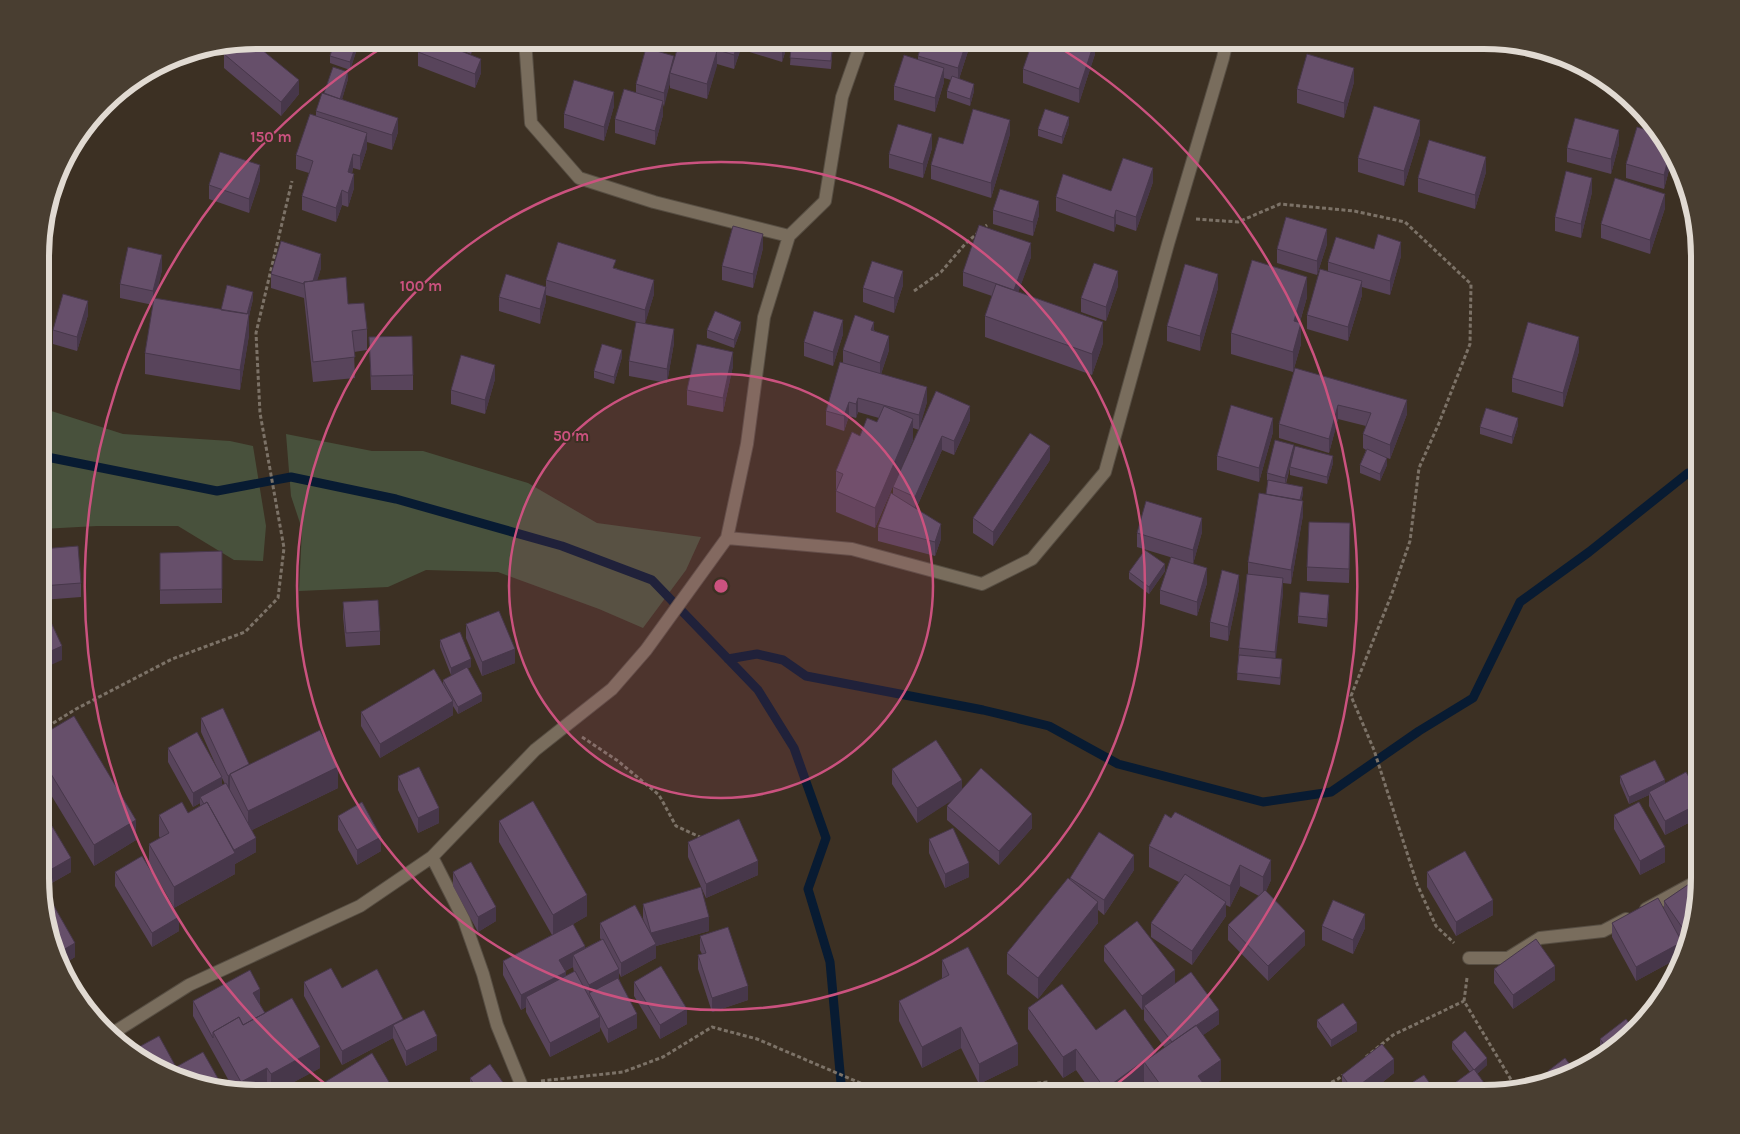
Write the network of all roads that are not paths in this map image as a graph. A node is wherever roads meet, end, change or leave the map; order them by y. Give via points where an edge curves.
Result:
1 (526, 49) edge
2 (859, 49) edge
3 (1225, 49) edge
4 (789, 236) junction
5 (727, 538) junction
6 (432, 857) junction
7 (1691, 885) edge
8 (1470, 958) road end
9 (116, 1031) edge
10 (519, 1085) edge

1 - 4 street via 531,123 579,178 654,202
2 - 4 street via 842,97 825,201
3 - 5 street via 1105,472 1032,559 982,584 852,548
4 - 5 street via 764,317 747,444
5 - 6 street via 646,650 612,689 535,750
6 - 9 street via 360,906 189,985
6 - 10 street via 464,920
7 - 8 street via 1603,931 1540,938 1508,958

